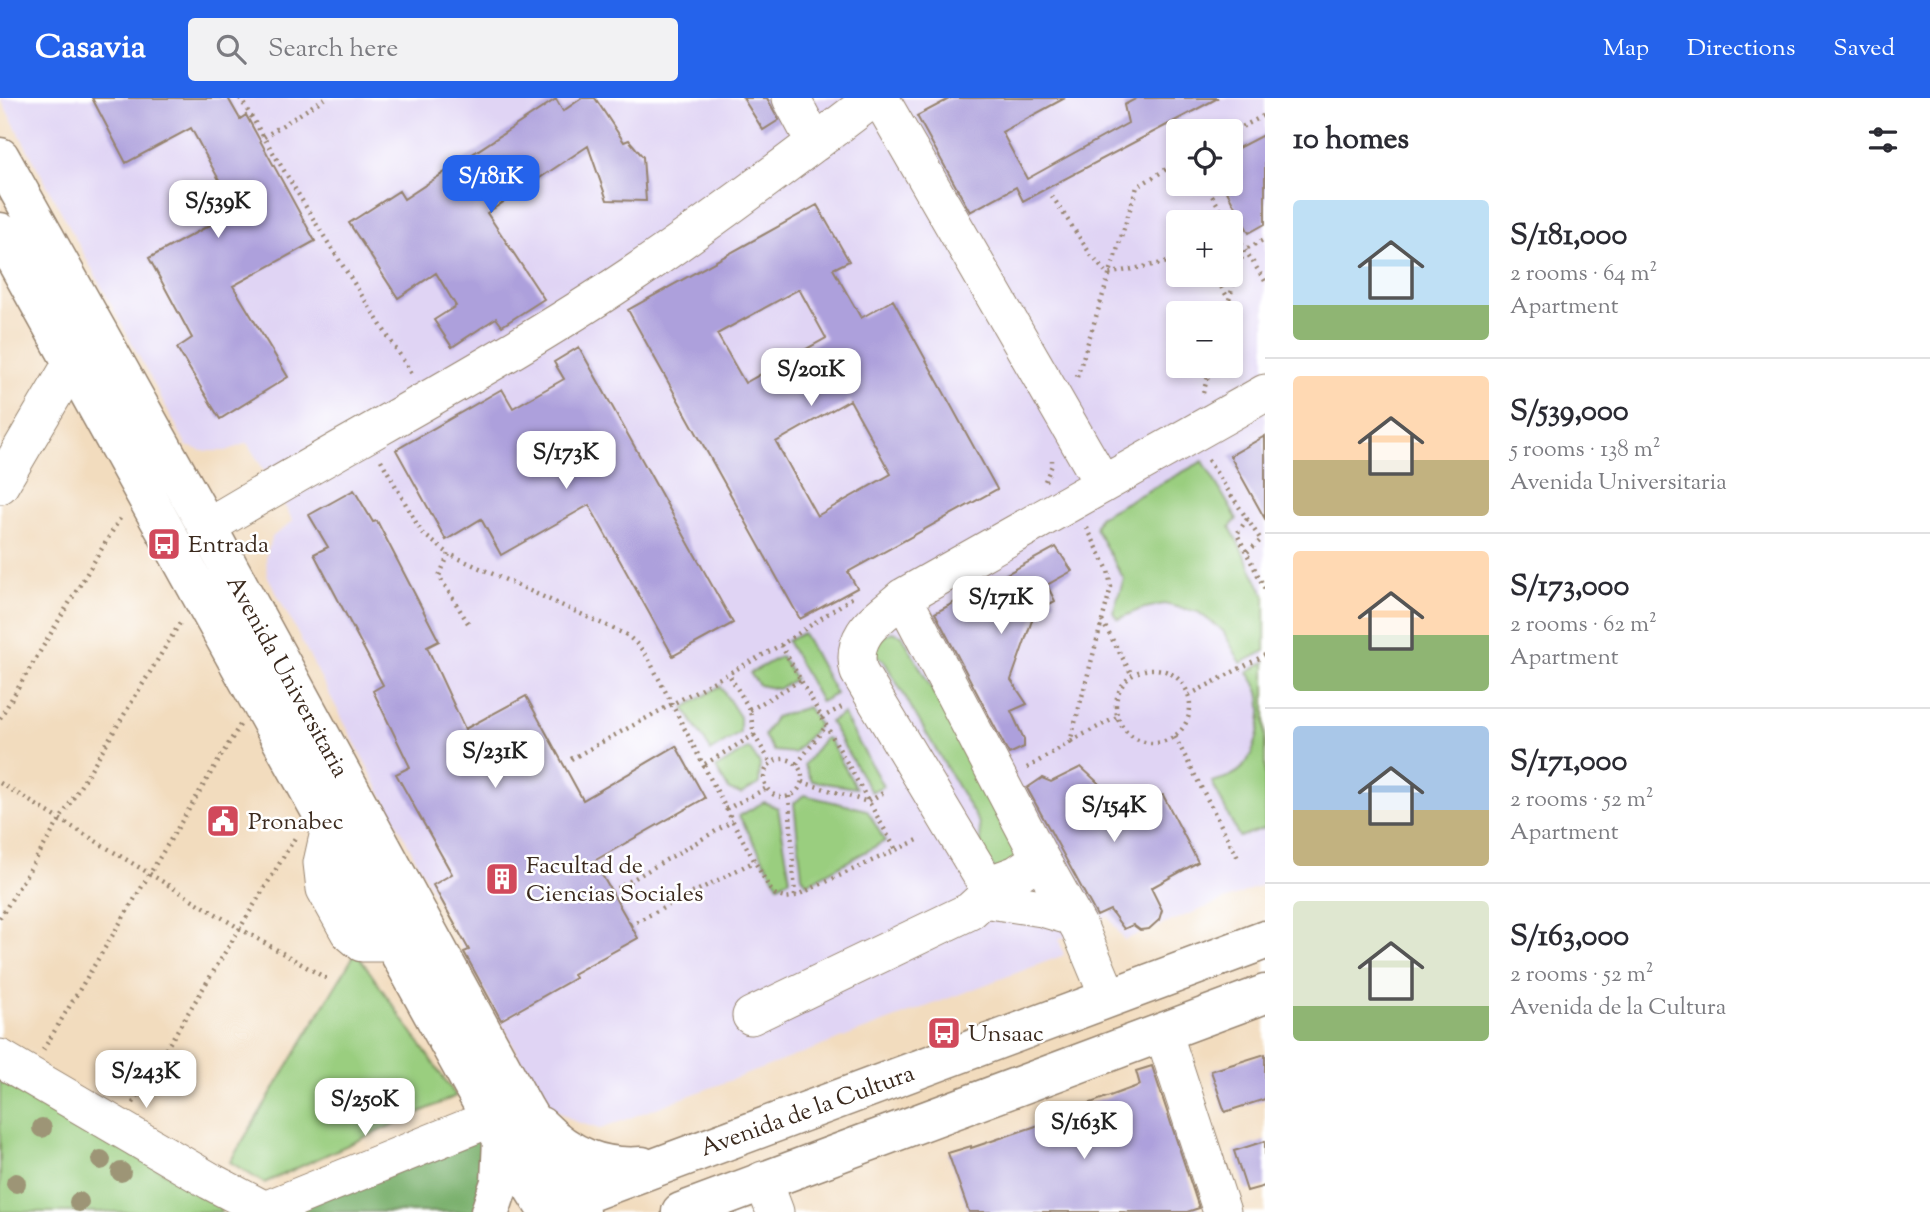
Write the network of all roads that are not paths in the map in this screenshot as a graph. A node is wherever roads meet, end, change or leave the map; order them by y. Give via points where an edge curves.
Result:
1 (791, 98) edge
2 (874, 98) edge
3 (880, 98) edge
4 (815, 143) junction
5 (0, 157) edge
6 (0, 232) edge
7 (105, 344) junction
8 (72, 363) junction
9 (1265, 393) edge
10 (1103, 484) junction
11 (0, 485) edge
12 (191, 537) junction
13 (903, 597) junction
14 (1041, 858) junction
15 (985, 892) junction
16 (1073, 917) junction
17 (1265, 940) edge
18 (1265, 994) edge
19 (1109, 998) junction
20 (751, 1016) dead end
21 (1163, 1032) junction
22 (14, 1067) edge
23 (510, 1118) junction
24 (675, 1159) junction
25 (769, 1196) edge
26 (563, 1207) edge
27 (262, 1211) edge
28 (490, 1212) edge
29 (681, 1212) edge
30 (1222, 1212) edge

1 - 4 street
2 - 4 street
3 - 10 street
4 - 12 street via 634,274 429,401
5 - 7 highway, Avenida Universitaria
6 - 8 highway, Avenida Universitaria
7 - 8 highway
7 - 12 highway, Avenida Universitaria
8 - 11 street
8 - 12 highway, Avenida Universitaria via 140,484
9 - 10 street
10 - 13 street
12 - 23 highway, Avenida Universitaria
12 - 23 highway, Avenida Universitaria via 200,590 323,815 394,943
13 - 14 street
13 - 15 street via 865,630 860,639 859,672
14 - 15 street
14 - 16 street
15 - 16 street
15 - 20 street via 970,911
16 - 19 street
17 - 19 highway, Avenida de la Cultura
18 - 21 highway, Avenida de la Cultura
19 - 24 highway, Avenida de la Cultura
21 - 25 highway, Avenida de la Cultura
21 - 30 street
22 - 27 street
23 - 24 highway via 606,1166
23 - 26 highway, Avenida Universitaria
23 - 27 street
23 - 28 highway via 499,1187
24 - 26 highway, Avenida de la Cultura
25 - 29 highway, Avenida de la Cultura

